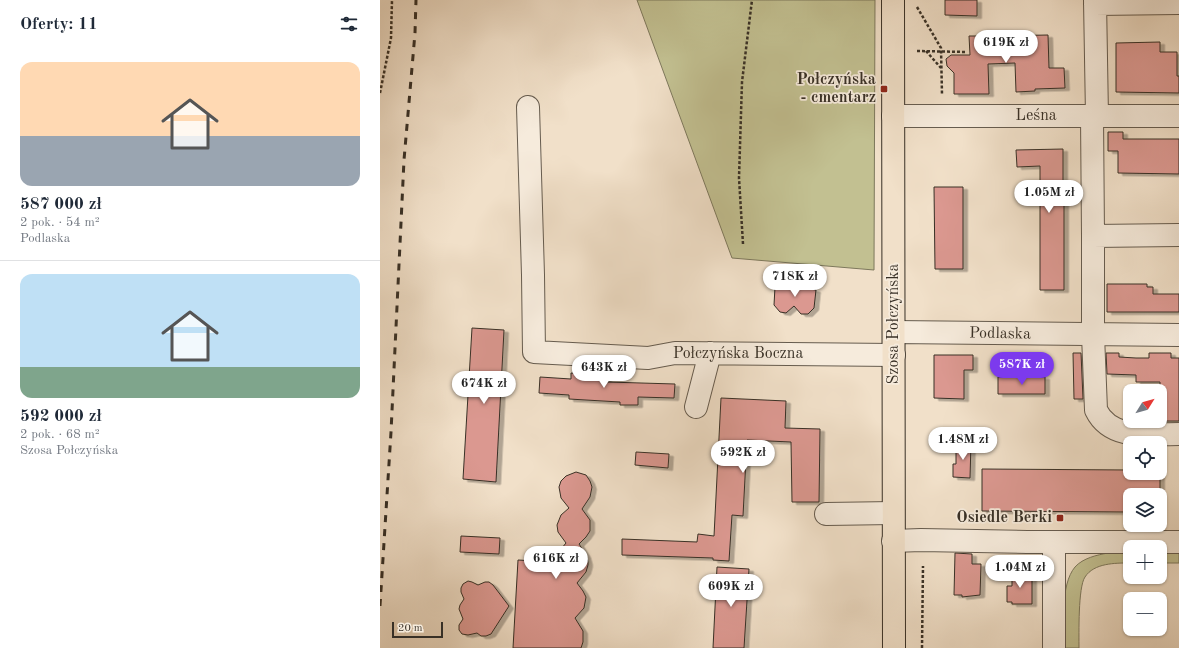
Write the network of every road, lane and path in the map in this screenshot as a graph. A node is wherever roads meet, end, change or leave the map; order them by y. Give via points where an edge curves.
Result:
1 (392, 0) edge
2 (752, 0) edge
3 (893, 0) edge
4 (1095, 2) edge
5 (1179, 4) edge
6 (918, 7) dead end
7 (917, 51) dead end
8 (925, 51) junction
9 (941, 52) junction
10 (967, 52) dead end
11 (941, 68) junction
12 (380, 93) edge
13 (942, 96) dead end
14 (528, 107) dead end
15 (894, 116) junction
16 (1095, 116) junction
17 (1179, 116) edge
18 (1179, 235) edge
19 (1093, 236) junction
20 (743, 244) dead end
21 (894, 332) junction
22 (1093, 335) junction
23 (1179, 335) edge
24 (710, 353) junction
25 (894, 354) junction
26 (696, 407) dead end
27 (1179, 434) edge
28 (893, 513) junction
29 (826, 514) dead end
30 (893, 541) junction
31 (1054, 542) junction
32 (1179, 542) edge
33 (923, 566) dead end
34 (894, 648) edge
35 (922, 648) edge
36 (1054, 648) edge

1 - 12 path via 391,38
2 - 20 path via 742,82 739,178
3 - 15 main road, Szosa Połczyńska
4 - 5 street
4 - 16 street
6 - 9 path
7 - 8 path
8 - 9 path
8 - 11 path
9 - 10 path
9 - 11 path
11 - 13 path
14 - 24 street, Połczyńska Boczna via 534,352 648,358 675,353
15 - 16 street, Leśna
15 - 21 main road, Szosa Połczyńska
16 - 17 street, Leśna
16 - 19 street
18 - 19 street
19 - 22 street
21 - 22 street, Podlaska
21 - 25 main road, Szosa Połczyńska
22 - 23 street, Podlaska
22 - 27 street via 1096,408 1100,418 1108,426 1121,432
24 - 25 street, Połczyńska Boczna
24 - 26 street
25 - 28 main road, Szosa Połczyńska
28 - 29 street
28 - 30 main road, Szosa Połczyńska
30 - 31 street
30 - 34 main road, Szosa Połczyńska
31 - 32 street
31 - 36 street
33 - 35 path

